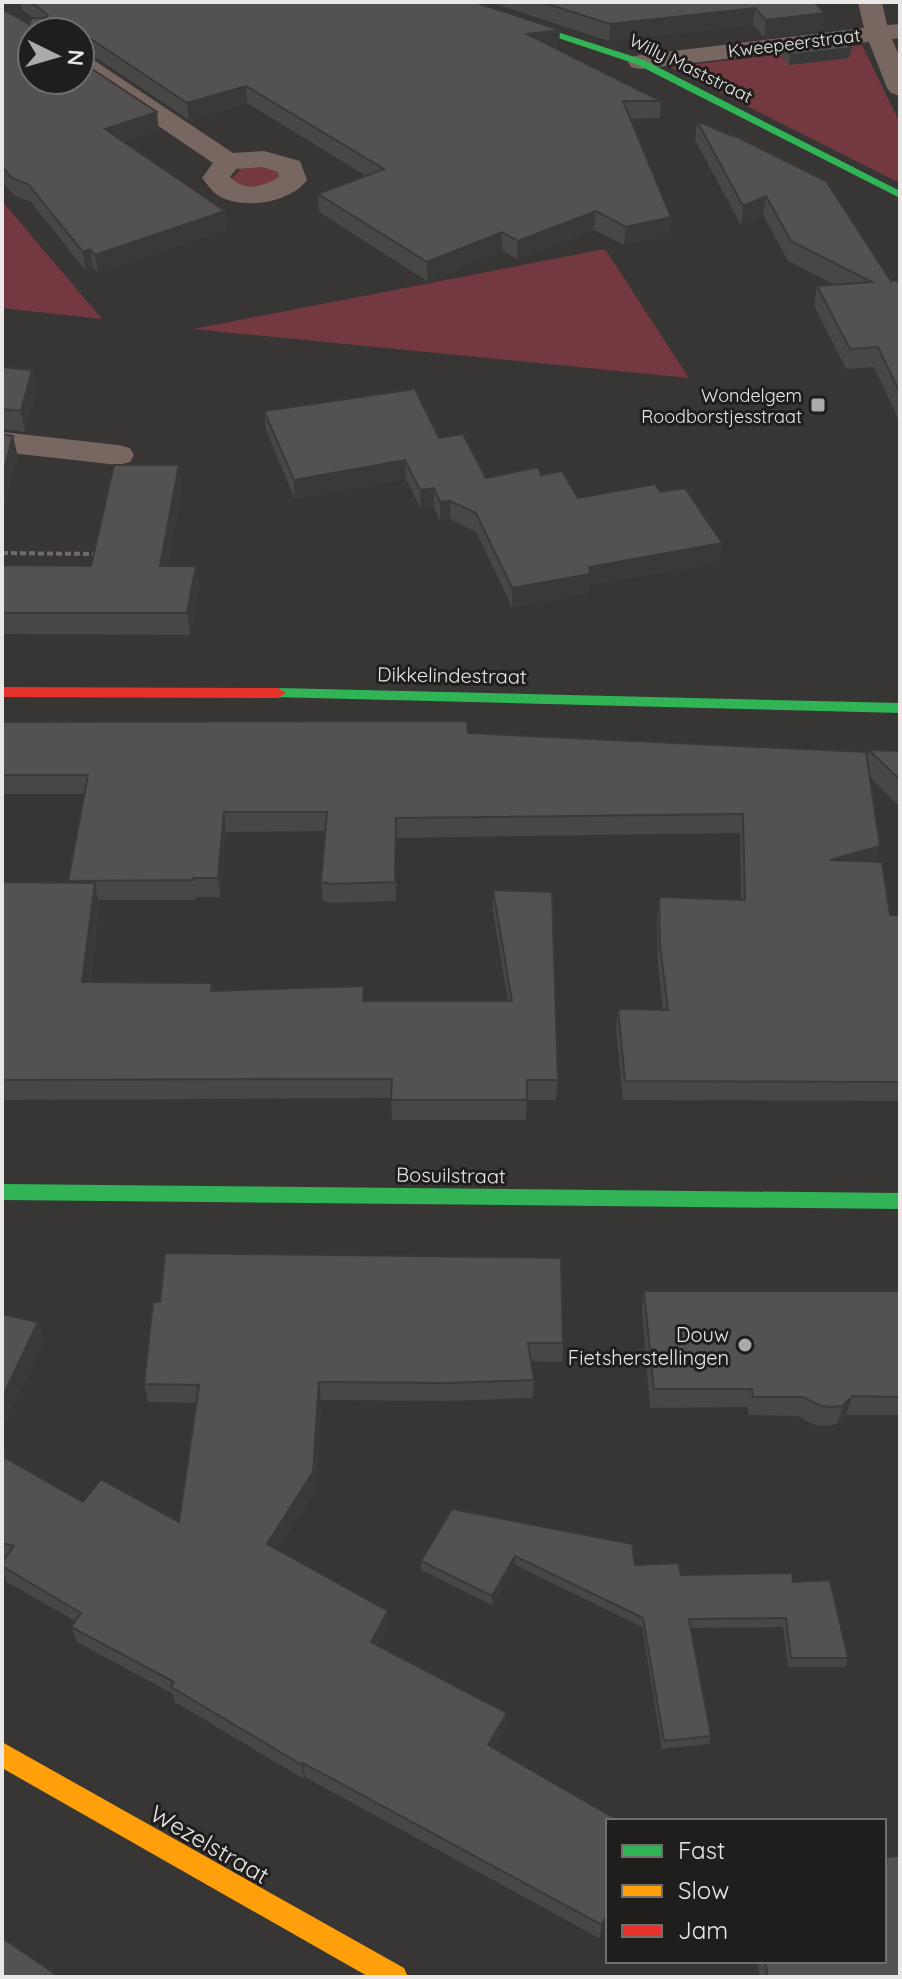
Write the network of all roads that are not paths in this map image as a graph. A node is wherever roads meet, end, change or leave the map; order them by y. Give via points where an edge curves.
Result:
1 (455, 2) edge
2 (870, 2) edge
3 (889, 32) edge
4 (640, 62) junction
5 (96, 73) edge
6 (900, 88) edge
7 (228, 161) dead end
8 (900, 195) edge
9 (2, 442) edge
10 (118, 455) dead end
11 (2, 692) edge
12 (900, 708) edge
13 (2, 1192) edge
14 (900, 1201) edge
15 (2, 1754) edge
16 (395, 1977) edge

1 - 4 street, Willy Maststraat
2 - 3 street
3 - 4 street, Kweepeerstraat
3 - 6 street
4 - 8 street, Willy Maststraat
5 - 7 street
9 - 10 street
11 - 12 street, Dikkelindestraat via 234,692
13 - 14 street, Bosuilstraat
15 - 16 street, Wezelstraat

